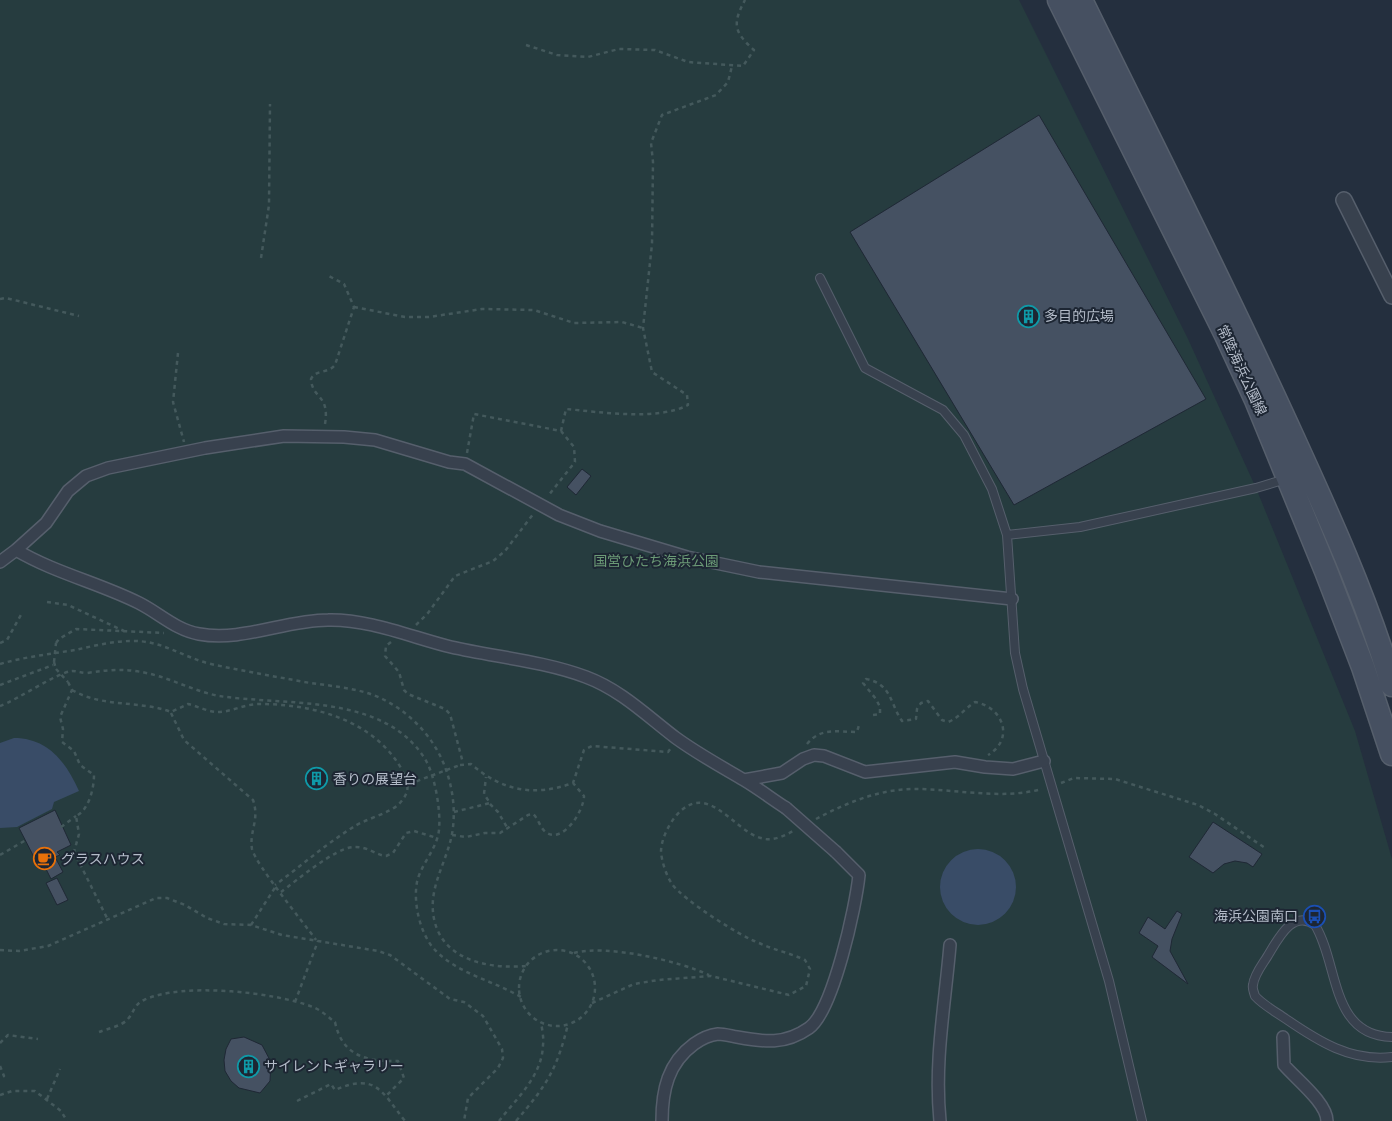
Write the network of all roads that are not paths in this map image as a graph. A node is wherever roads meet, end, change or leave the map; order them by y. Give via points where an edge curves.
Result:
1 (1059, 0) edge
2 (1081, 0) edge
3 (1344, 200) dead end
4 (820, 278) dead end
5 (1392, 296) edge
6 (1288, 478) junction
7 (1007, 535) junction
8 (16, 550) junction
9 (0, 562) edge
10 (1012, 599) junction
11 (1389, 661) edge
12 (1363, 667) junction
13 (1392, 685) edge
14 (1392, 754) edge
15 (1044, 762) junction
16 (744, 780) junction
17 (950, 945) dead end
18 (1283, 1037) dead end
19 (1392, 1037) edge
20 (1392, 1057) edge
21 (662, 1121) edge
22 (940, 1121) edge
23 (1142, 1121) edge
24 (1327, 1121) edge

1 - 6 main road, 常陸海浜公園線 via 1226,335
2 - 11 main road, 常陸海浜公園線 via 1273,394
3 - 5 street
4 - 7 lane via 865,368 943,410 964,435 992,489
6 - 7 lane via 1256,488 1080,526
6 - 12 main road, 常陸海浜公園線
7 - 10 lane
8 - 9 street
8 - 10 street via 46,522 68,491 96,471 261,438 304,435 375,440 465,464 559,515 600,532 687,557 759,572
8 - 16 street via 49,568 141,604 197,634 230,636 274,626 329,620 359,623 560,669 588,678 622,695 677,739
10 - 15 lane via 1015,653
11 - 12 main road
11 - 13 main road, 常陸海浜公園線
12 - 14 main road, 常陸海浜公園線
15 - 16 street via 1013,769 955,762 865,772 824,756 814,756 803,759 782,773
15 - 23 lane via 1109,981
16 - 21 street, bridge via 786,808 859,875 856,902 834,982 821,1014 811,1027 780,1042 718,1034 703,1038 687,1049 669,1073
17 - 22 street via 940,1026
18 - 24 street via 1284,1065 1328,1113
19 - 20 lane via 1367,1032 1350,1017 1340,998 1315,925 1298,921 1285,928 1254,979 1252,989 1255,996 1309,1035 1335,1049 1374,1058

